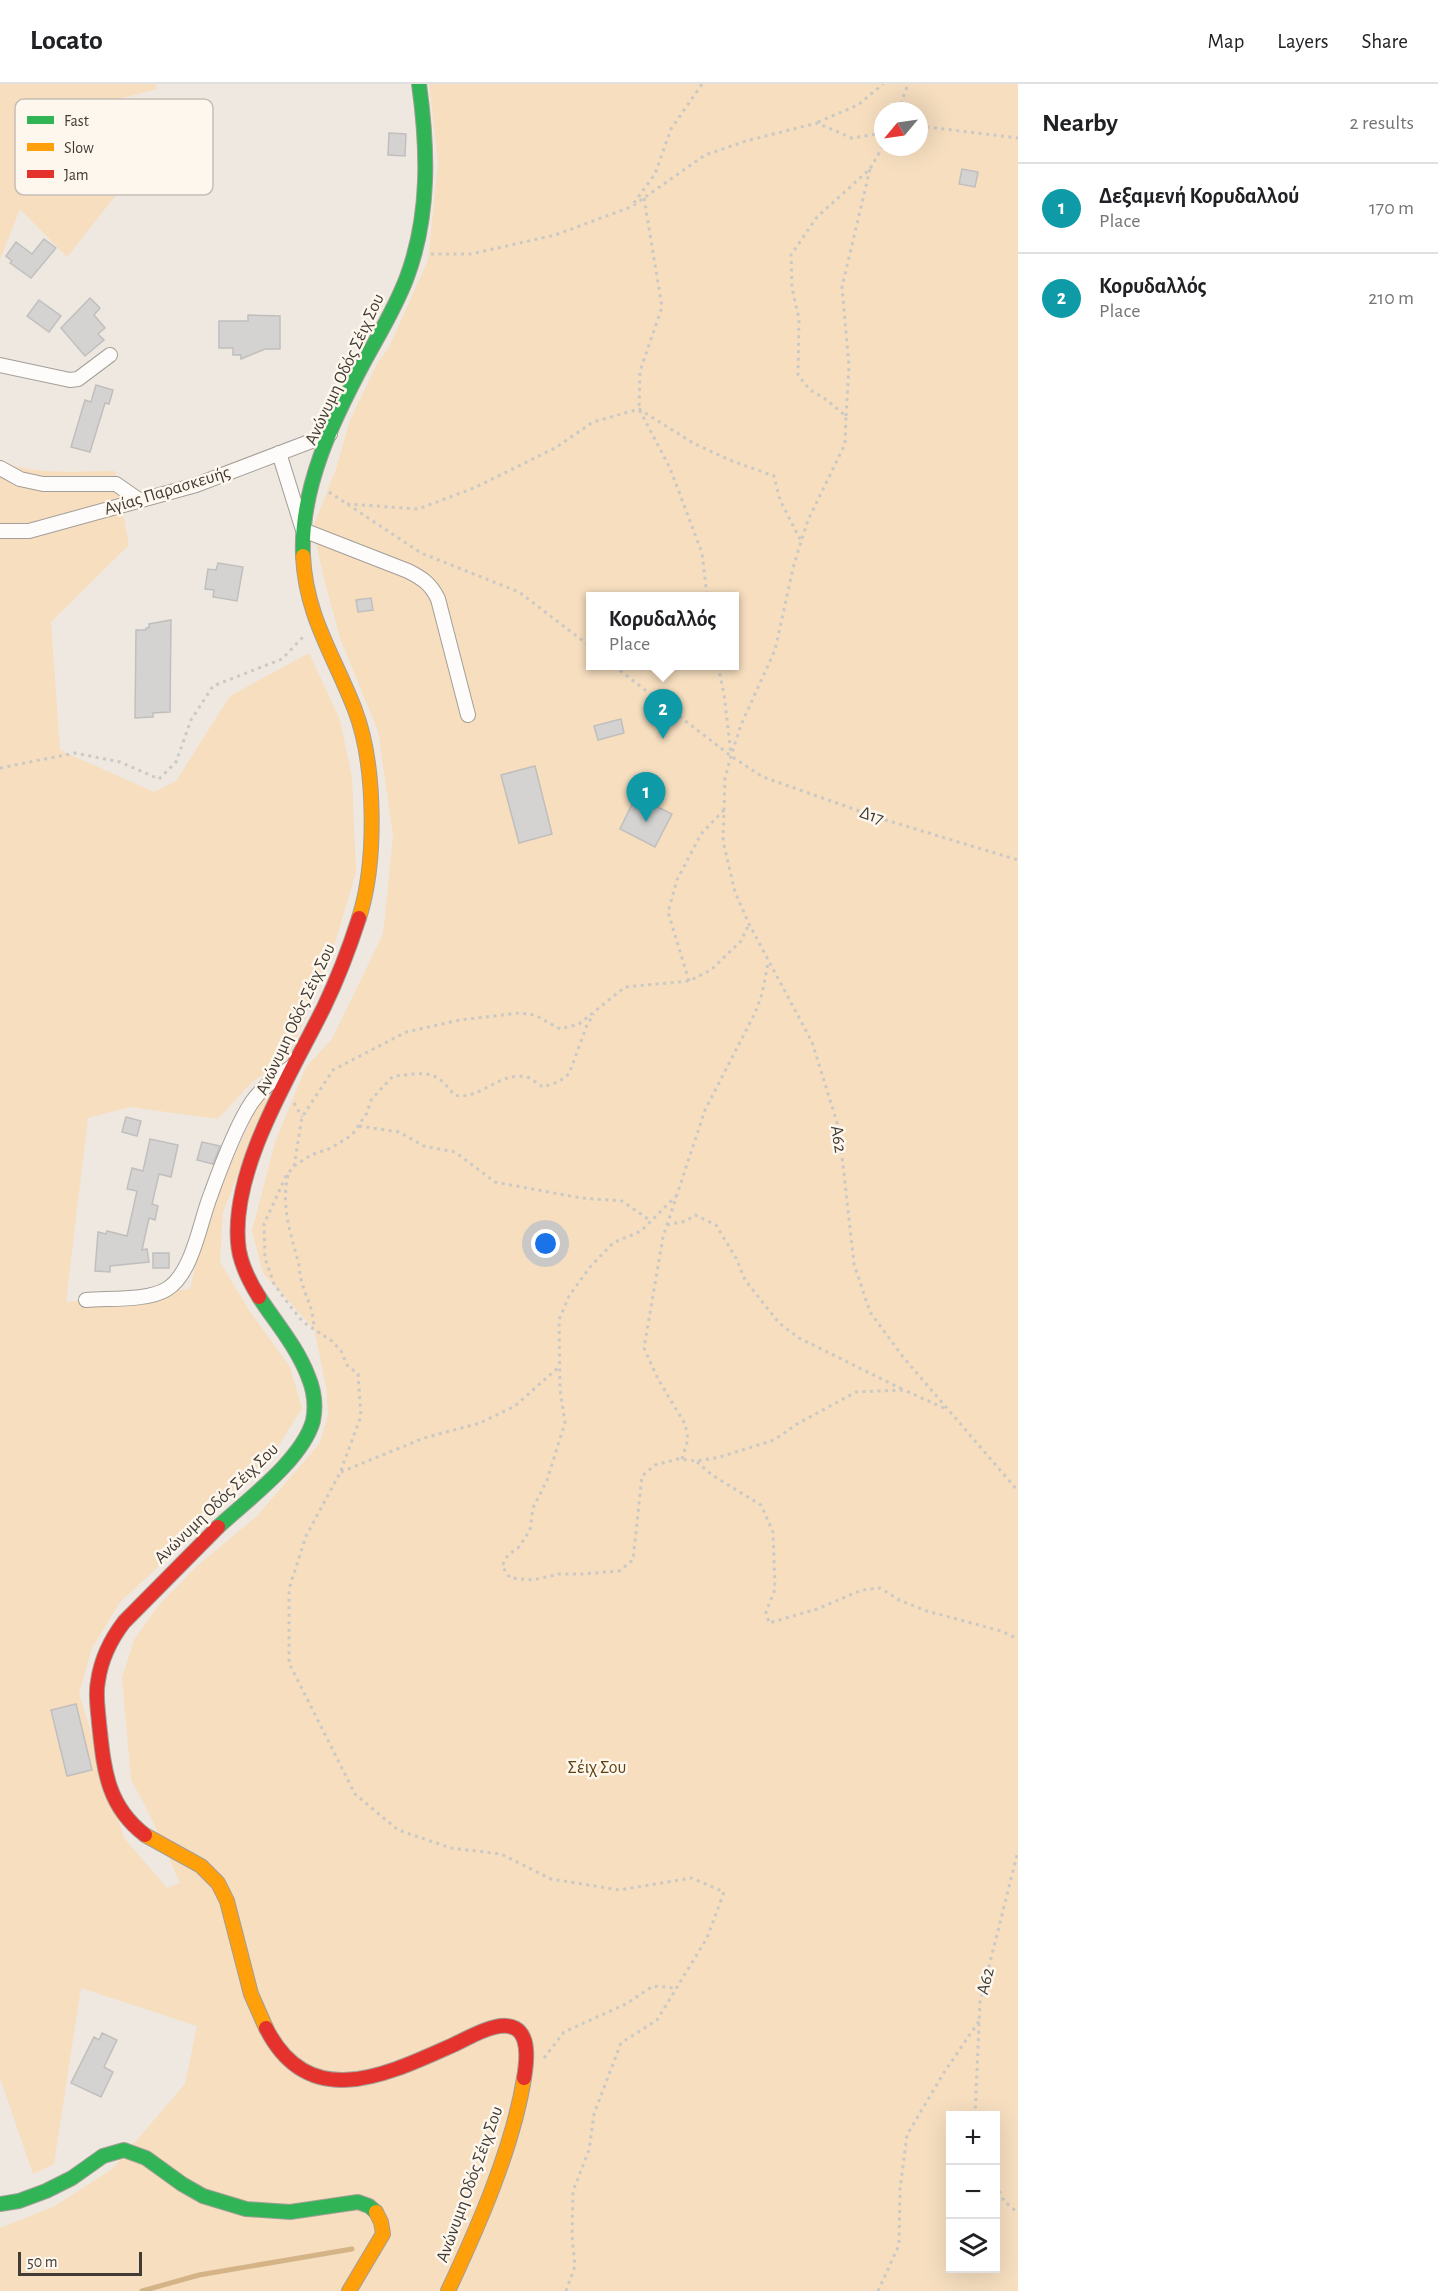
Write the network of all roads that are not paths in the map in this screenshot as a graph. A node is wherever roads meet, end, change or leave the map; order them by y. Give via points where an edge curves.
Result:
1 (419, 84) edge
2 (110, 355) dead end
3 (0, 365) edge
4 (330, 434) junction
5 (279, 453) junction
6 (0, 468) edge
7 (139, 500) junction
8 (303, 530) junction
9 (0, 531) edge
10 (468, 715) dead end
11 (293, 1066) junction
12 (86, 1300) dead end
13 (0, 2204) edge
14 (349, 2291) edge
15 (448, 2291) edge

1 - 4 street, Ανώνυμη Οδός Σέιχ Σου via 426,130 426,182 411,268
2 - 3 street via 78,379 70,380
4 - 5 street, Αγίας Παρασκευής
4 - 8 street, Ανώνυμη Οδός Σέιχ Σου
5 - 7 street, Αγίας Παρασκευής
5 - 8 street
6 - 7 street via 20,479 43,484 116,484
7 - 9 street, Αγίας Παρασκευής via 29,531
8 - 10 street via 408,571 433,589
8 - 11 street, Ανώνυμη Οδός Σέιχ Σου via 304,584 314,621 362,732 371,836 369,874 358,925
11 - 12 street via 264,1087 251,1103 211,1192 181,1276 170,1287 146,1296
11 - 15 street, Ανώνυμη Οδός Σέιχ Σου via 250,1162 240,1207 237,1247 249,1282 306,1370 315,1394 313,1420 300,1446 276,1473 176,1566 116,1632 97,1686 103,1769 113,1797 140,1833 212,1875 223,1890 247,1984 265,2028 280,2052 298,2070 325,2080 362,2078 400,2067 494,2027 506,2025 524,2037 527,2059 520,2097 500,2163
13 - 14 street via 47,2192 105,2156 124,2150 139,2154 213,2201 247,2210 308,2213 358,2202 380,2216 383,2234

